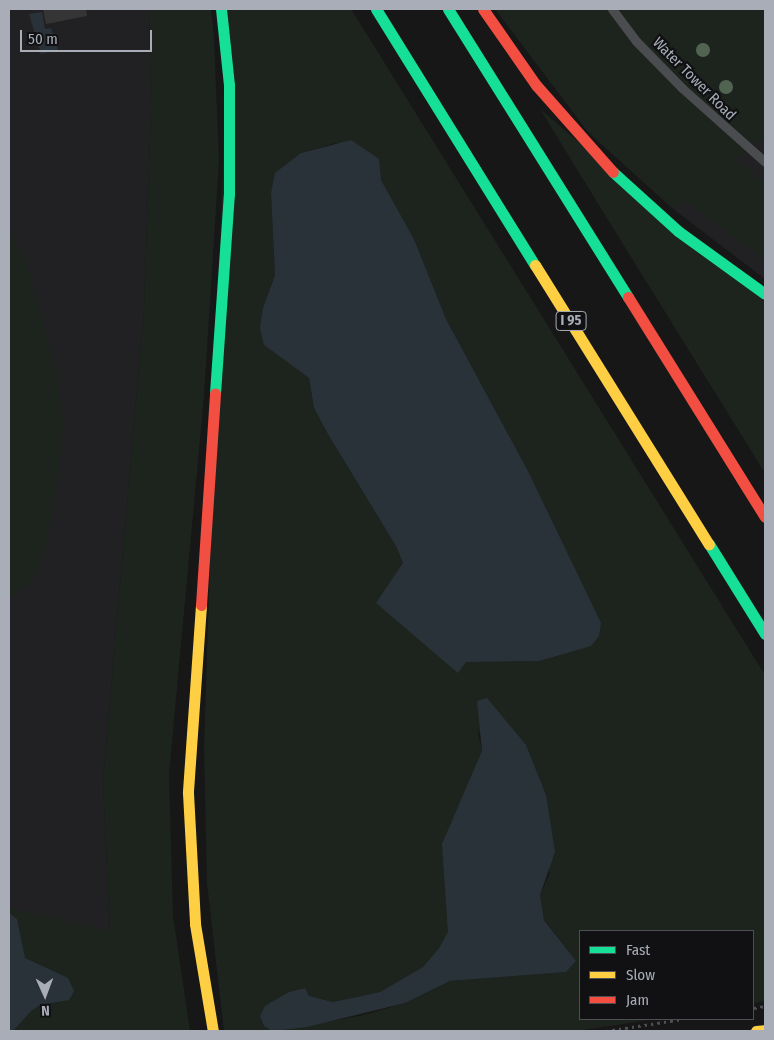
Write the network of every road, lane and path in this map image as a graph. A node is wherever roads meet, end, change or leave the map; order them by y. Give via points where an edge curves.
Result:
1 (221, 9) edge
2 (376, 9) edge
3 (448, 9) edge
4 (483, 9) edge
5 (612, 9) edge
6 (765, 162) edge
7 (765, 294) edge
8 (765, 517) edge
9 (765, 634) edge
10 (203, 989) junction
11 (676, 1020) edge
12 (765, 1030) edge
13 (202, 1031) edge
14 (213, 1031) edge
15 (606, 1031) edge
16 (756, 1031) edge

1 - 10 main road via 229,85 229,194 188,792
2 - 9 main road, I 95
3 - 8 main road
4 - 7 main road via 536,85 607,166 678,230
5 - 6 lane, Water Tower Road via 636,41 682,88
10 - 13 main road
10 - 14 main road
11 - 15 path
12 - 16 main road

